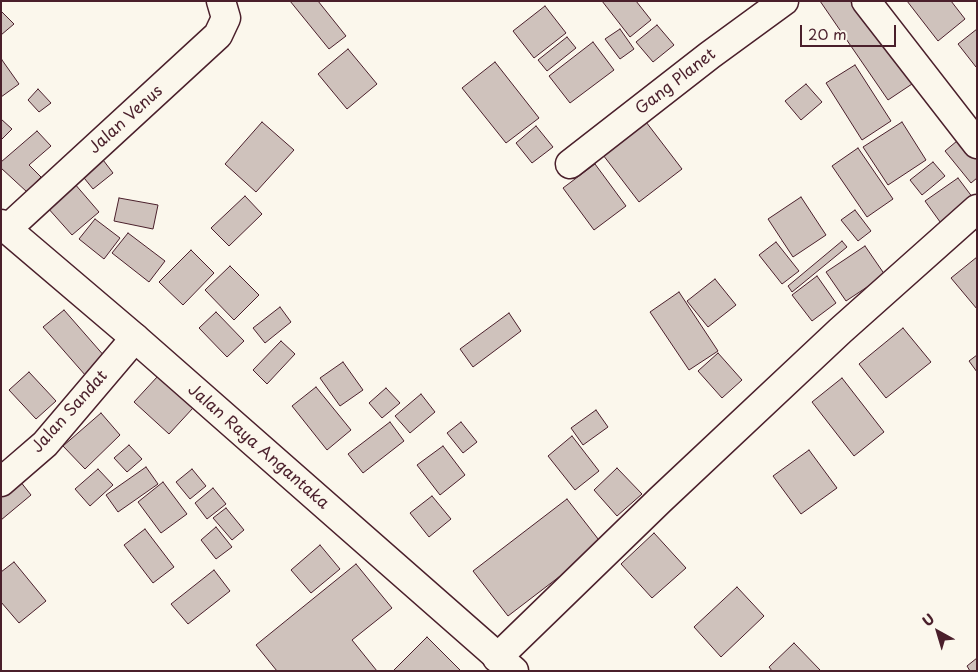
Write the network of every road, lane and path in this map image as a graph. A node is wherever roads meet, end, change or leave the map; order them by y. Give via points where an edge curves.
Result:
1 (221, 1) edge
2 (784, 1) edge
3 (866, 1) edge
4 (977, 144) edge
5 (570, 164) dead end
6 (977, 209) edge
7 (4, 226) edge
8 (135, 338) junction
9 (1, 482) edge
10 (506, 664) edge

1 - 7 street, Jalan Venus via 226,18 218,35
2 - 5 street, Gang Planet
3 - 4 street
6 - 10 street via 674,486
7 - 8 street, Jalan Raya Angantaka
8 - 9 street, Jalan Sandat via 45,444
8 - 10 street, Jalan Raya Angantaka

